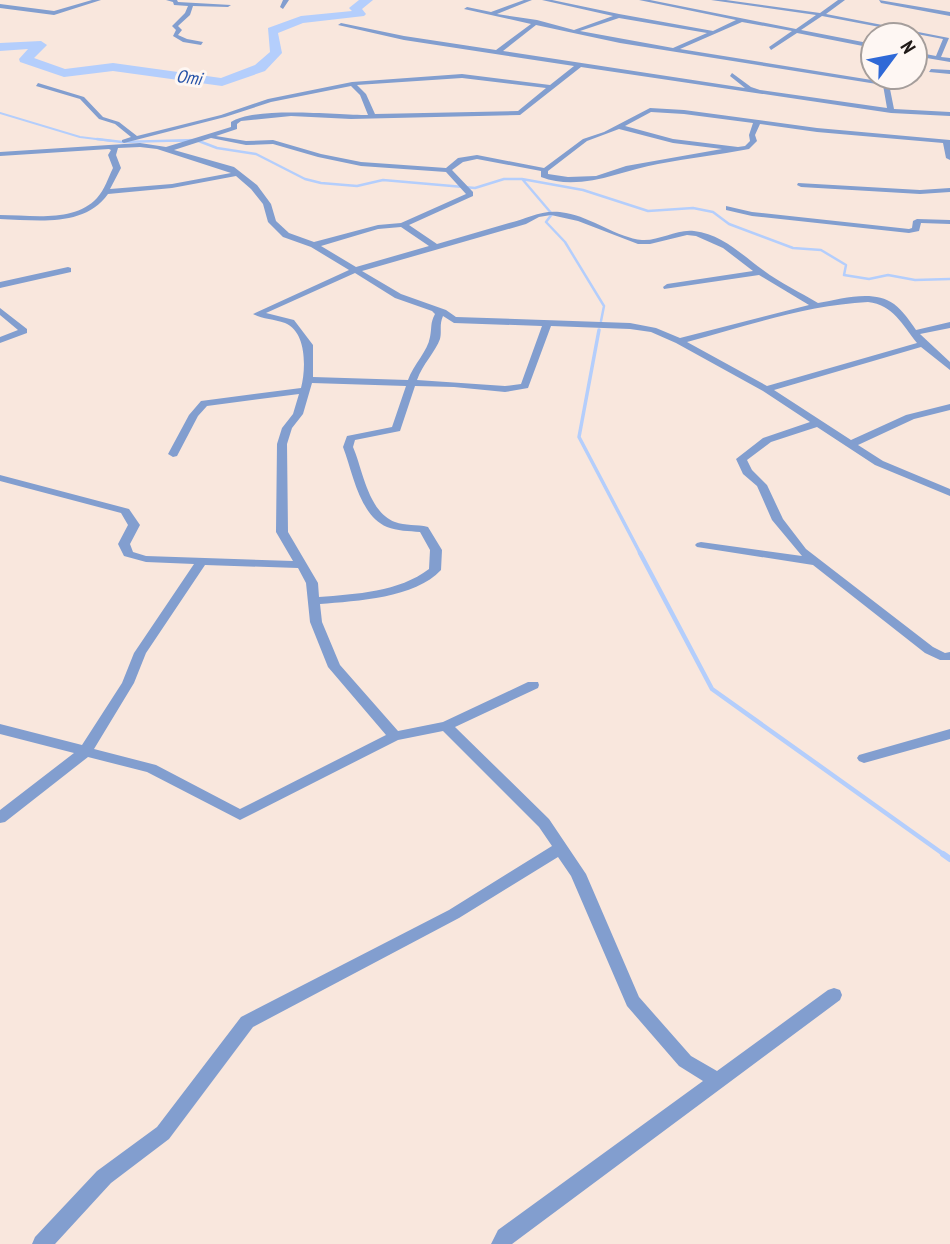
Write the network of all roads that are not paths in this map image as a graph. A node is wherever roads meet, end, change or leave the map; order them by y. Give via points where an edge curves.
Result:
1 (99, 0) edge
2 (169, 0) edge
3 (529, 0) edge
4 (545, 0) edge
5 (642, 0) edge
6 (672, 0) edge
7 (714, 0) edge
8 (842, 0) edge
9 (881, 1) edge
10 (191, 4) junction
11 (659, 4) junction
12 (228, 5) dead end
13 (0, 6) edge
14 (467, 9) dead end
15 (644, 9) dead end
16 (632, 12) dead end
17 (492, 13) junction
18 (819, 14) junction
19 (950, 15) edge
20 (619, 16) junction
21 (740, 21) junction
22 (537, 22) junction
23 (341, 25) dead end
24 (575, 31) junction
25 (711, 32) junction
26 (792, 32) junction
27 (949, 37) edge
28 (201, 43) dead end
29 (859, 44) edge
30 (771, 48) dead end
31 (674, 49) junction
32 (498, 52) junction
33 (929, 56) edge
34 (938, 57) junction
35 (950, 60) edge
36 (579, 65) junction
37 (931, 71) dead end
38 (950, 72) edge
39 (732, 75) dead end
40 (859, 80) edge
41 (352, 84) junction
42 (38, 85) dead end
43 (550, 87) junction
44 (887, 91) edge
45 (759, 92) junction
46 (891, 111) junction
47 (950, 114) edge
48 (372, 116) junction
49 (757, 122) junction
50 (617, 126) junction
51 (210, 137) junction
52 (136, 138) junction
53 (948, 141) edge
54 (106, 146) junction
55 (738, 149) junction
56 (164, 150) junction
57 (5, 154) edge
58 (950, 158) edge
59 (0, 163) edge
60 (448, 170) junction
61 (545, 170) junction
62 (237, 174) junction
63 (801, 185) dead end
64 (950, 190) edge
65 (105, 192) junction
66 (729, 208) dead end
67 (0, 217) edge
68 (950, 222) edge
69 (404, 225) junction
70 (314, 245) junction
71 (436, 247) junction
72 (68, 270) dead end
73 (355, 270) junction
74 (760, 272) junction
75 (0, 285) edge
76 (667, 286) dead end
77 (817, 306) junction
78 (0, 310) edge
79 (436, 310) junction
80 (547, 324) junction
81 (950, 325) edge
82 (914, 333) junction
83 (0, 340) edge
84 (679, 341) junction
85 (923, 344) junction
86 (950, 367) edge
87 (410, 385) junction
88 (306, 386) junction
89 (766, 389) junction
90 (950, 407) edge
91 (818, 423) junction
92 (851, 444) junction
93 (173, 454) dead end
94 (0, 478) edge
95 (950, 493) edge
96 (701, 545) dead end
97 (202, 562) junction
98 (816, 562) junction
99 (302, 565) junction
100 (313, 601) junction
101 (950, 656) edge
102 (533, 685) dead end
103 (446, 726) junction
104 (0, 729) edge
105 (950, 734) edge
106 (395, 736) junction
107 (86, 751) junction
108 (864, 758) dead end
109 (0, 818) edge
110 (559, 849) junction
111 (834, 995) dead end
112 (717, 1080) junction
113 (42, 1244) edge
114 (502, 1244) edge

1 - 13 street via 54,13
2 - 10 street
3 - 17 street
4 - 20 street
5 - 11 street
6 - 11 street
7 - 18 street via 787,6
8 - 18 street
9 - 19 street
10 - 12 street
10 - 28 street via 175,35
11 - 15 street
11 - 21 street
14 - 17 street
16 - 20 street
17 - 22 street
18 - 26 street
18 - 27 street
20 - 24 street
20 - 25 street
21 - 25 street
21 - 26 street
22 - 24 street
22 - 32 street
23 - 32 street
24 - 31 street
25 - 31 street
26 - 29 street
26 - 30 street
27 - 34 street
31 - 40 street
32 - 36 street
33 - 34 street
34 - 35 street
36 - 43 street
36 - 45 street
37 - 38 street
39 - 45 street
41 - 43 street via 462,76
41 - 48 street via 363,94
41 - 52 street via 270,100
42 - 52 street via 82,98 101,118 117,123
43 - 48 street via 520,113
44 - 46 street
45 - 46 street
46 - 47 street
48 - 51 street via 291,114 239,119 233,123 235,128
49 - 50 street via 650,110
49 - 53 street
49 - 55 street via 754,141
50 - 55 street via 673,141
50 - 61 street via 585,140
51 - 56 street
51 - 60 street via 273,142 361,164
52 - 54 street
53 - 58 street
54 - 56 street
54 - 57 street
54 - 65 street via 115,149 112,155 117,168
55 - 61 street via 691,155 596,178 559,180 547,178
56 - 62 street
57 - 59 street via 12,157
60 - 61 street via 461,160 477,157
60 - 69 street via 470,194
62 - 65 street
62 - 70 street via 267,204 277,228
63 - 64 street
65 - 67 street via 78,214
66 - 68 street via 909,231 916,229 917,222
69 - 70 street via 378,227
69 - 71 street
70 - 73 street
71 - 73 street
71 - 74 street via 541,213 576,218 638,242 703,235
72 - 75 street
73 - 79 street via 398,296
73 - 88 street via 257,314 291,322 299,329 308,345
74 - 76 street
74 - 77 street
77 - 82 street via 848,300 883,301
77 - 84 street
78 - 83 street via 24,331
79 - 80 street via 454,320
79 - 87 street via 440,314 435,339
80 - 84 street via 630,326
80 - 87 street via 525,386
81 - 82 street
82 - 85 street
84 - 89 street
85 - 86 street
85 - 89 street
87 - 88 street
87 - 100 street via 396,429 351,438 348,447 364,495 380,516 390,524 424,529 436,550 435,570 411,585
88 - 93 street via 204,403
88 - 99 street via 282,444 280,504 282,532
89 - 91 street
90 - 92 street via 910,416
91 - 92 street
91 - 98 street via 767,440 741,459 747,472 762,485 778,520
92 - 95 street via 879,463
94 - 97 street via 125,511 134,525 124,544 128,554
96 - 98 street
97 - 99 street
97 - 107 street via 140,653 128,683
98 - 101 street via 929,650
99 - 100 street via 312,583
100 - 106 street via 316,622 334,667
102 - 103 street
103 - 106 street
103 - 110 street via 544,823
104 - 107 street
105 - 108 street
106 - 107 street via 240,815 151,768
107 - 109 street
110 - 112 street via 578,874 633,1001 685,1061
110 - 113 street via 454,914 247,1022 163,1133 104,1177
111 - 112 street
112 - 114 street via 571,1186

